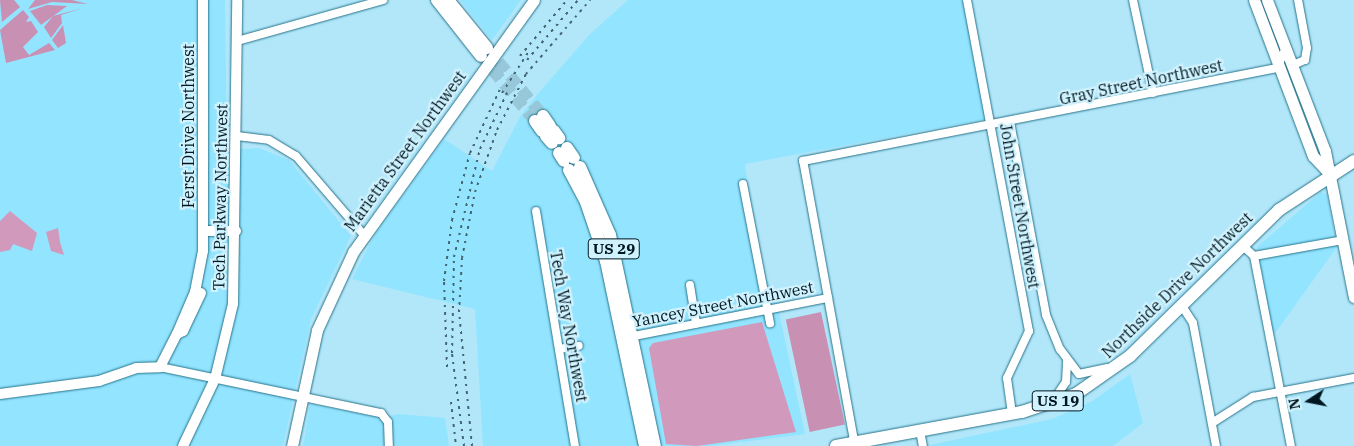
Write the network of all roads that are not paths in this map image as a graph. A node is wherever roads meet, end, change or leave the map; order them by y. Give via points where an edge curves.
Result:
1 (203, 0) edge
2 (237, 0) edge
3 (383, 0) edge
4 (437, 0) edge
5 (448, 0) edge
6 (534, 0) edge
7 (966, 0) edge
8 (1133, 0) edge
9 (1254, 0) edge
10 (1267, 0) edge
11 (1298, 0) edge
12 (237, 41) junction
13 (1283, 41) junction
14 (488, 51) junction
15 (1293, 65) junction
16 (1277, 68) junction
17 (1153, 93) junction
18 (1010, 122) junction
19 (992, 125) junction
20 (237, 136) junction
21 (557, 143) dead end
22 (1354, 162) edge
23 (1330, 174) junction
24 (743, 184) dead end
25 (536, 211) dead end
26 (203, 231) junction
27 (236, 231) junction
28 (363, 234) junction
29 (1343, 240) junction
30 (1242, 245) junction
31 (1254, 256) junction
32 (690, 285) dead end
33 (1354, 297) edge
34 (828, 298) junction
35 (1182, 306) junction
36 (767, 309) junction
37 (770, 323) dead end
38 (696, 324) junction
39 (628, 337) junction
40 (579, 346) dead end
41 (559, 349) junction
42 (1067, 360) junction
43 (1119, 364) junction
44 (160, 366) junction
45 (1354, 378) edge
46 (215, 379) junction
47 (1281, 392) junction
48 (0, 394) edge
49 (300, 397) junction
50 (1050, 404) junction
51 (639, 413) junction
52 (1012, 414) junction
53 (1212, 423) junction
54 (920, 431) junction
55 (653, 444) edge
56 (855, 444) edge
57 (183, 446) edge
58 (292, 446) edge
59 (389, 446) edge
60 (576, 446) edge
61 (636, 446) edge
62 (836, 446) edge
63 (923, 446) edge
64 (1216, 446) edge
65 (1291, 446) edge

1 - 26 street, Ferst Drive Northwest
2 - 12 street, Tech Parkway Northwest
3 - 12 street
4 - 14 main road
5 - 14 main road
6 - 14 main road, Marietta Street Northwest
7 - 19 street, John Street Northwest
8 - 17 street
9 - 16 main road
10 - 13 main road
11 - 15 street via 1307,48 1305,60
12 - 20 street, Tech Parkway Northwest
13 - 15 main road
13 - 16 street via 1286,56
14 - 28 main road, Marietta Street Northwest
15 - 23 main road
16 - 17 street, Gray Street Northwest
16 - 23 main road via 1313,156
17 - 18 street, Gray Street Northwest
18 - 19 street, Gray Street Northwest
18 - 42 street via 1046,315
19 - 34 street, Gray Street Northwest via 803,161
19 - 52 street, John Street Northwest via 1029,331 1006,378
20 - 27 street, Tech Parkway Northwest
20 - 28 street via 269,140 296,156
21 - 39 main road, US 29 via 610,235
22 - 23 main road, Northside Drive Northwest / US 19
23 - 29 main road
23 - 30 main road, Northside Drive Northwest / US 19 via 1279,210
24 - 36 street
25 - 41 street, Tech Way Northwest
26 - 27 street
26 - 44 street, Ferst Drive Northwest via 203,251 195,292
27 - 46 street, Tech Parkway Northwest via 233,304
28 - 49 main road, Marietta Street Northwest via 320,321
29 - 31 street
29 - 33 main road
30 - 31 street
30 - 35 main road, Northside Drive Northwest / US 19
31 - 47 street
32 - 38 street
34 - 36 street, Yancey Street Northwest
34 - 56 street
35 - 43 main road, Northside Drive Northwest / US 19
35 - 53 street via 1193,323
36 - 37 street
36 - 38 street, Yancey Street Northwest
38 - 39 street, Yancey Street Northwest
39 - 51 main road, US 29
39 - 55 main road, US 29
40 - 41 street
41 - 60 street, Tech Way Northwest
42 - 43 street via 1084,374
42 - 50 street via 1065,384
43 - 50 main road, Northside Drive Northwest / US 19 via 1092,385
44 - 46 street
44 - 48 street via 136,368 100,381
45 - 47 street
46 - 49 street
46 - 57 street, Tech Parkway Northwest
47 - 53 street via 1243,401
47 - 65 street
49 - 58 main road, Marietta Street Northwest
49 - 59 street via 381,413 388,422
50 - 52 main road, Northside Drive Northwest / US 19
51 - 55 main road, US 29
51 - 61 main road
52 - 54 main road, Northside Drive Northwest / US 19
53 - 64 street
54 - 56 main road, Northside Drive Northwest / US 19
54 - 63 street
56 - 62 main road, Northside Drive Northwest / US 19

